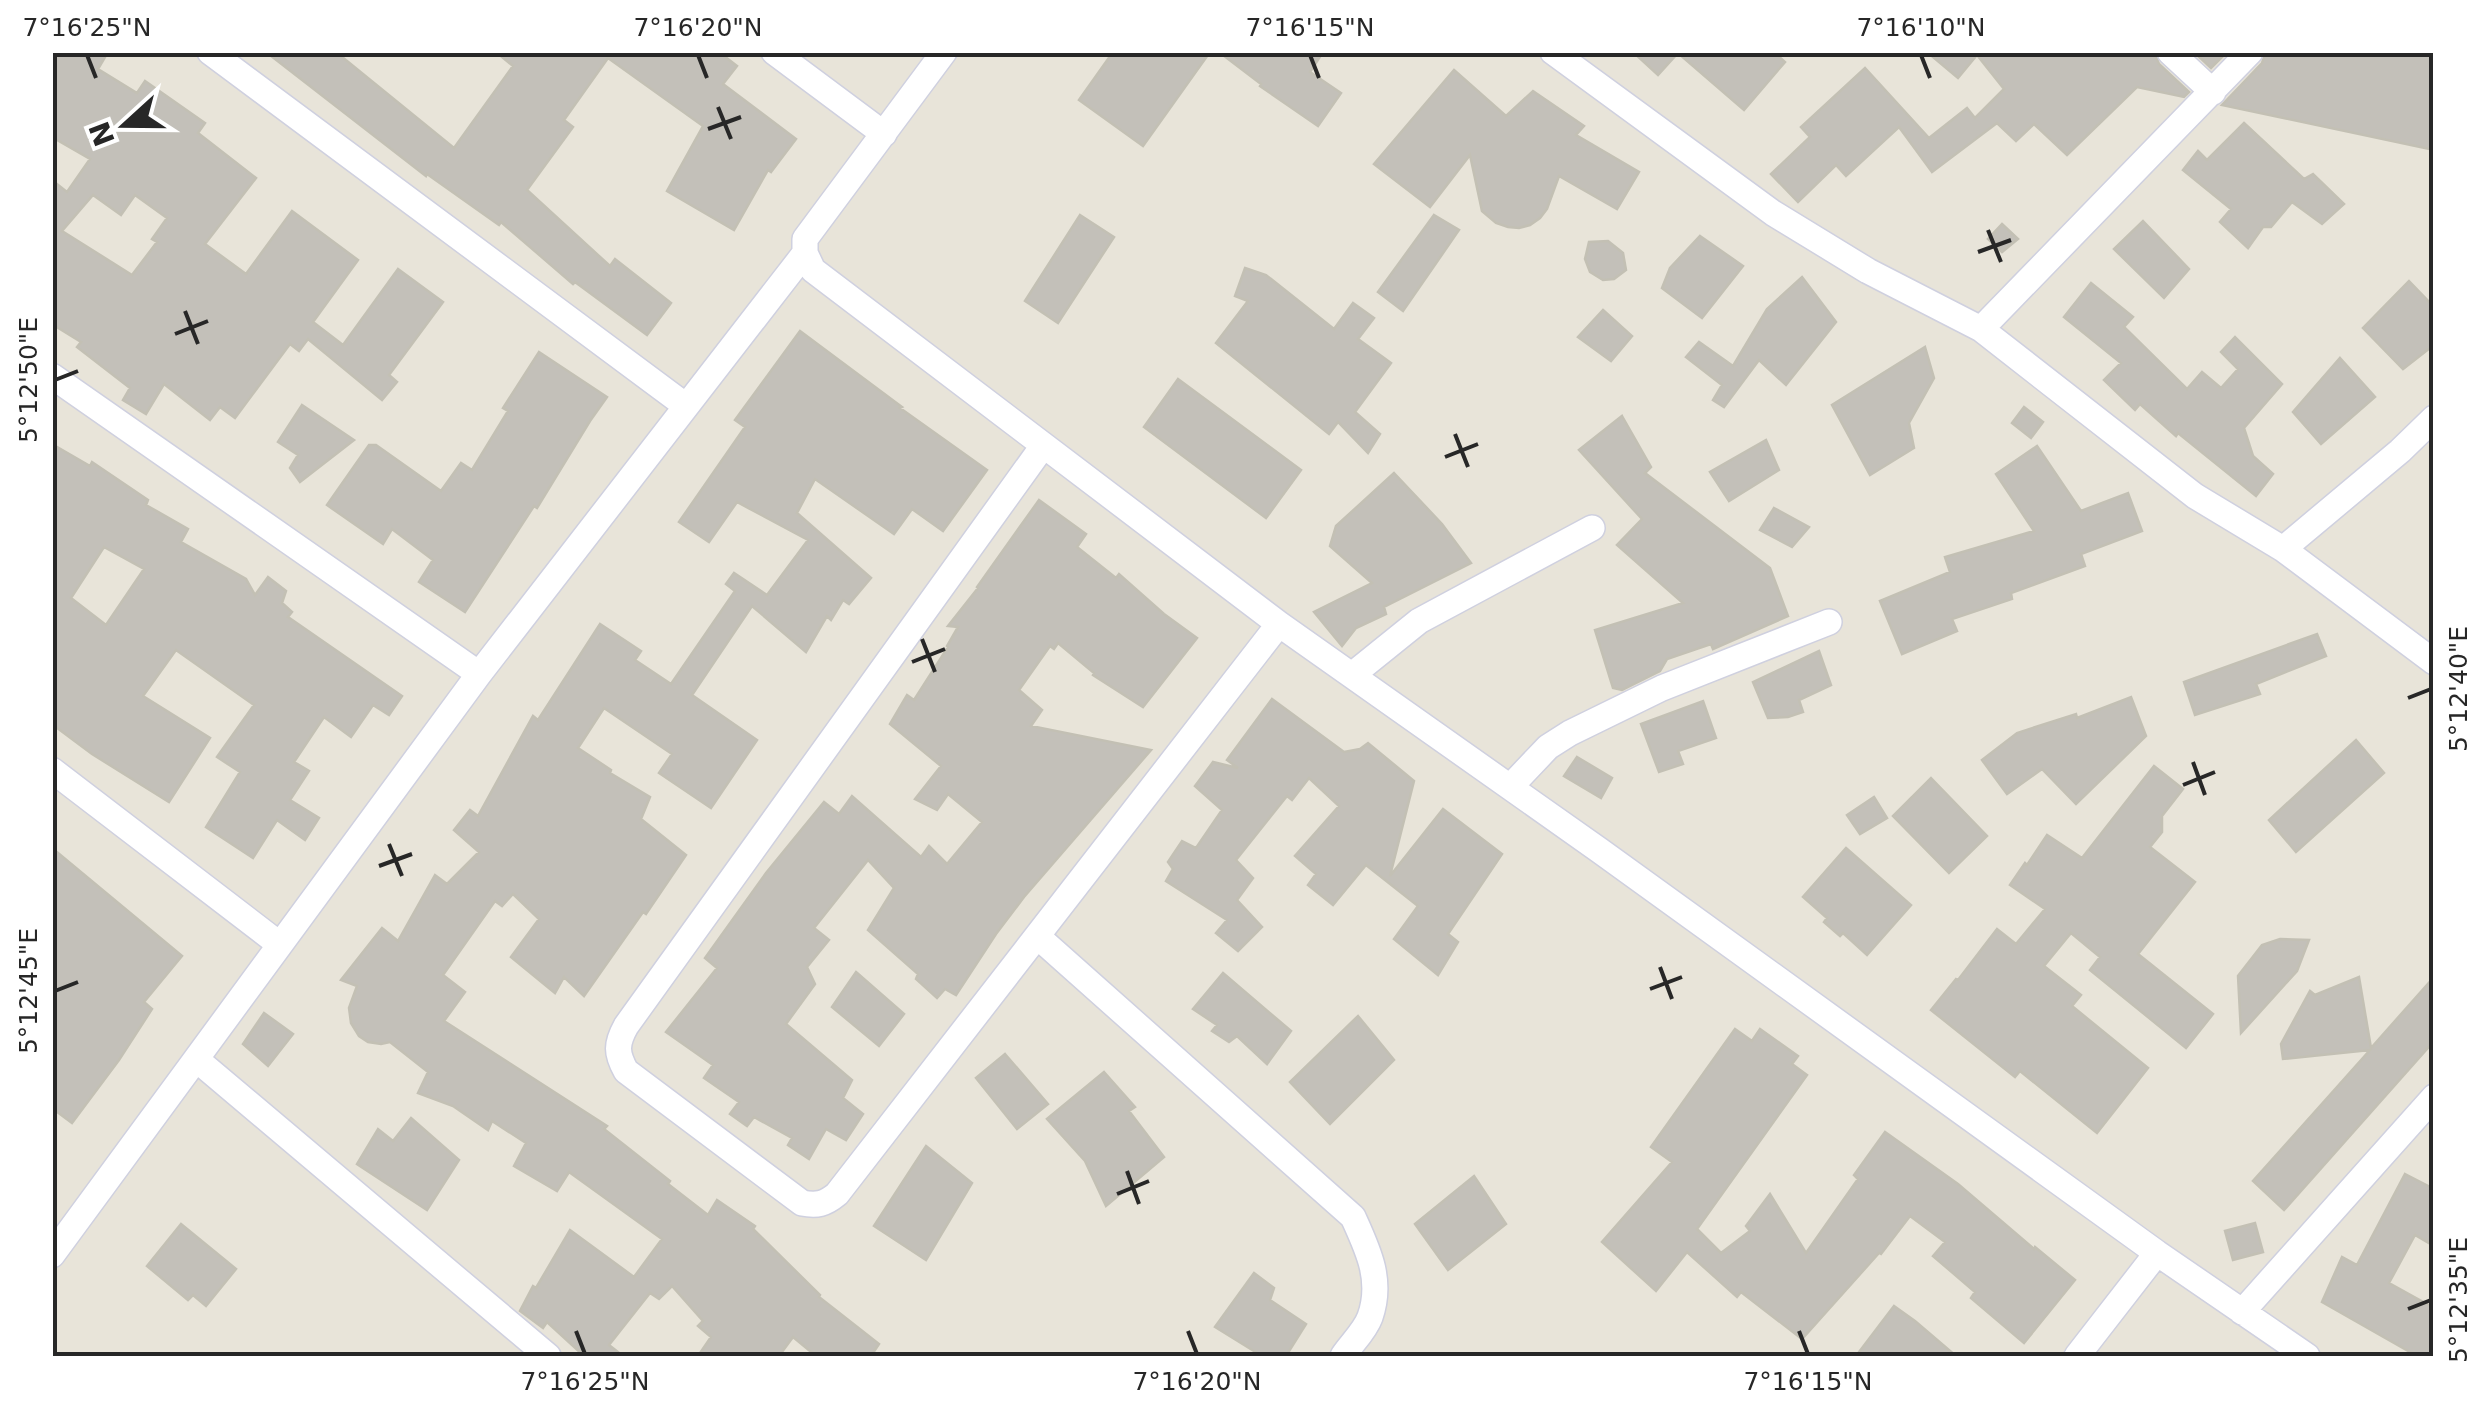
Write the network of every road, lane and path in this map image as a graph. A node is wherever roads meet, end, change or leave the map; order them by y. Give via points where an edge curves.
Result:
1 (210, 52) edge
2 (774, 52) edge
3 (944, 52) edge
4 (1552, 52) edge
5 (2170, 52) edge
6 (2250, 52) edge
7 (2213, 92) junction
8 (884, 134) junction
9 (804, 253) junction
10 (1981, 329) junction
11 (52, 376) edge
12 (686, 406) junction
13 (2434, 418) edge
14 (1043, 446) junction
15 (1592, 528) dead end
16 (2284, 550) junction
17 (1828, 622) dead end
18 (1280, 624) junction
19 (2434, 662) edge
20 (480, 674) junction
21 (1352, 675) junction
22 (52, 770) edge
23 (1510, 787) junction
24 (1037, 936) junction
25 (279, 944) junction
26 (196, 1059) junction
27 (2434, 1097) edge
28 (2156, 1253) junction
29 (52, 1255) edge
30 (2242, 1312) junction
31 (548, 1356) edge
32 (1343, 1356) edge
33 (2077, 1356) edge
34 (2307, 1356) edge

1 - 12 street
2 - 8 street
3 - 8 street
4 - 10 street via 1774,213
5 - 7 street
6 - 7 street
7 - 10 street
8 - 9 street via 805,238
9 - 12 street
9 - 14 street via 814,270
10 - 16 street via 2195,496
11 - 20 street
12 - 20 street
13 - 16 street
14 - 18 street
14 - 24 street via 626,1026 618,1056 626,1071 814,1206 837,1194
15 - 21 street via 1419,621
16 - 19 street
17 - 23 street via 1570,733
18 - 21 street
18 - 24 street
20 - 25 street
21 - 23 street
22 - 25 street
23 - 28 street
24 - 32 street via 1353,1218 1377,1282 1370,1319
25 - 26 street
26 - 29 street
26 - 31 street
27 - 30 street
28 - 30 street
28 - 33 street
30 - 34 street

